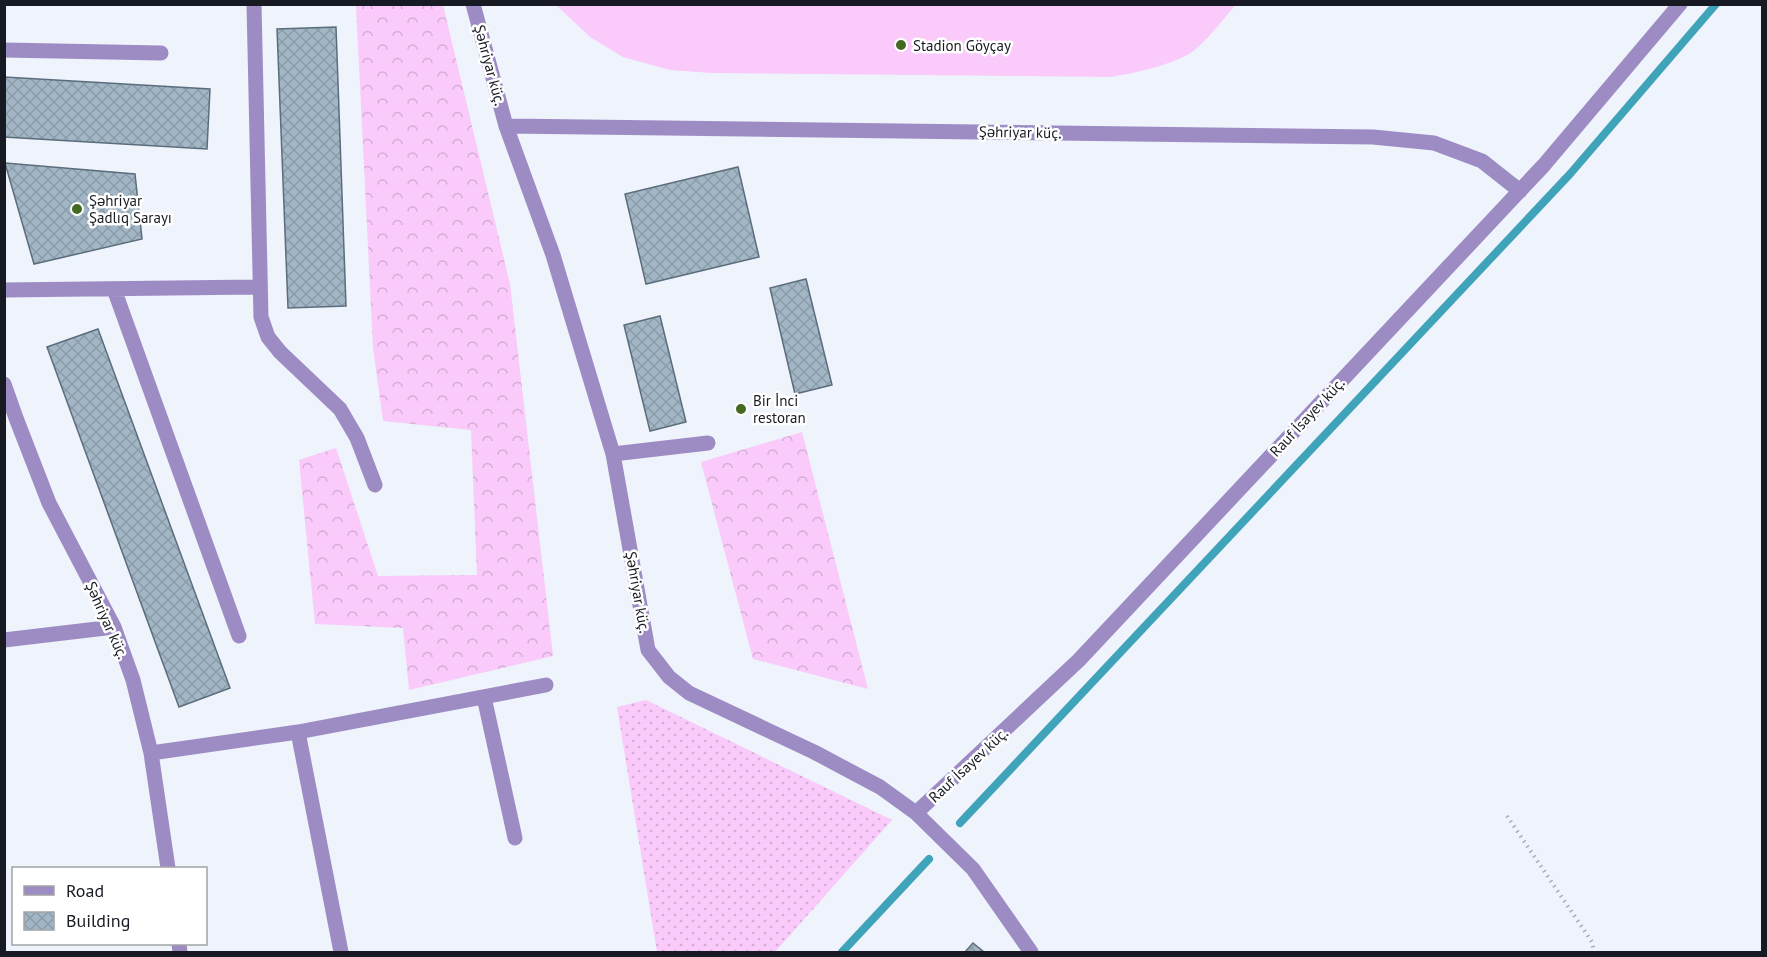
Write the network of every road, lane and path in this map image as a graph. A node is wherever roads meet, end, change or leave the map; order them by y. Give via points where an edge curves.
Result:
1 (254, 4) edge
2 (473, 4) edge
3 (1680, 4) edge
4 (4, 50) edge
5 (161, 53) dead end
6 (506, 126) junction
7 (1520, 191) junction
8 (260, 287) junction
9 (114, 289) junction
10 (4, 290) edge
11 (4, 384) edge
12 (708, 443) dead end
13 (613, 454) junction
14 (375, 484) dead end
15 (114, 627) junction
16 (239, 636) dead end
17 (4, 640) edge
18 (546, 685) dead end
19 (484, 697) junction
20 (298, 732) junction
21 (151, 753) junction
22 (916, 813) junction
23 (1507, 816) dead end
24 (515, 838) dead end
25 (168, 867) edge
26 (341, 952) edge
27 (1031, 952) edge
28 (1594, 952) edge

1 - 8 street
2 - 6 street, Şəhriyar küç.
3 - 7 street, Rauf İsayev küç.
4 - 5 street
6 - 7 street, Şəhriyar küç. via 1372,137 1434,143 1482,161
6 - 13 street, Şəhriyar küç. via 552,255
7 - 22 street, Rauf İsayev küç. via 1079,660
8 - 9 street
8 - 14 street via 261,317 268,337 340,409 357,438
9 - 10 street
9 - 16 street
11 - 15 street, Şəhriyar küç. via 49,503
12 - 13 street
13 - 22 street, Şəhriyar küç. via 648,650 669,677 689,693 880,787
15 - 17 street
15 - 21 street, Şəhriyar küç. via 134,680
18 - 19 street
19 - 20 street
19 - 24 street
20 - 21 street
20 - 26 street
21 - 25 street, Şəhriyar küç.
22 - 27 street, Şəhriyar küç. via 973,869
23 - 28 path via 1592,942

